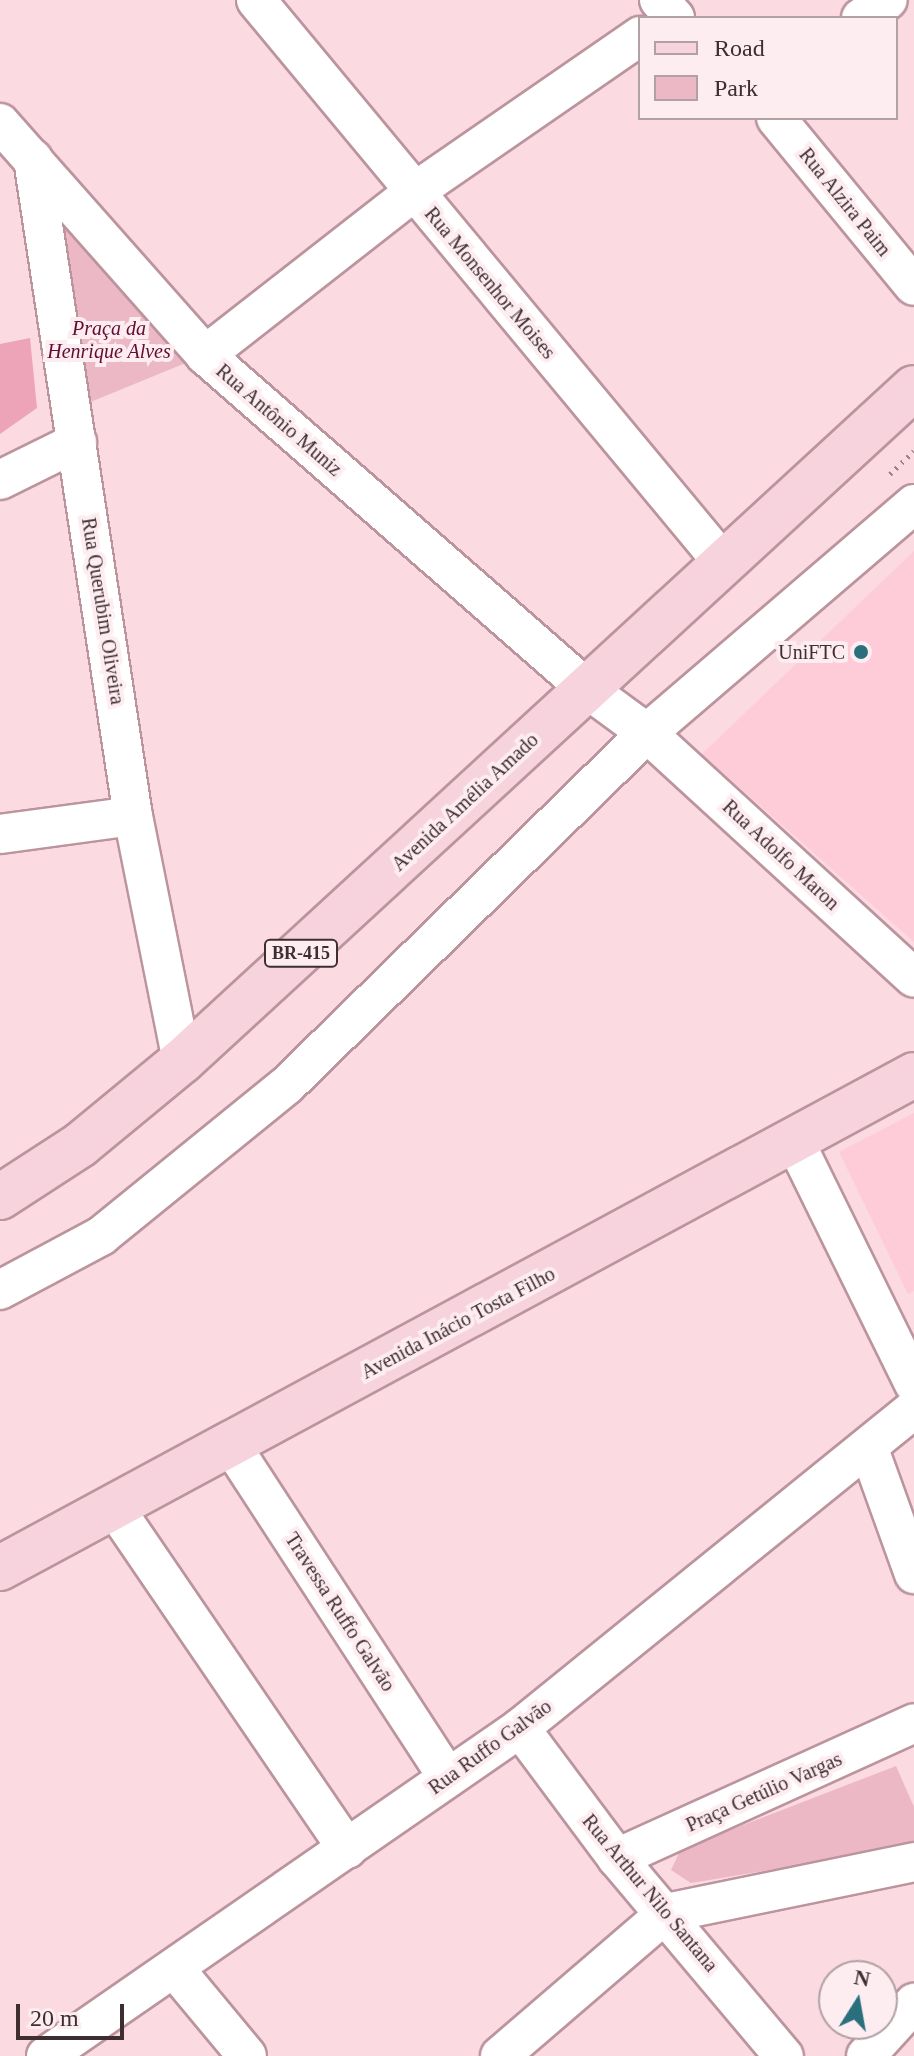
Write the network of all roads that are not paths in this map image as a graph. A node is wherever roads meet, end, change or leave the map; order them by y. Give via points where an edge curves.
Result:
1 (256, 0) edge
2 (888, 0) edge
3 (864, 16) edge
4 (638, 37) edge
5 (778, 120) edge
6 (0, 123) edge
7 (33, 159) junction
8 (414, 192) junction
9 (914, 286) edge
10 (205, 355) junction
11 (914, 388) edge
12 (77, 442) junction
13 (0, 480) edge
14 (914, 504) edge
15 (725, 565) junction
16 (587, 689) junction
17 (647, 733) junction
18 (133, 816) junction
19 (0, 834) edge
20 (914, 978) edge
21 (182, 1061) junction
22 (914, 1075) edge
23 (795, 1142) junction
24 (0, 1197) edge
25 (0, 1290) edge
26 (914, 1384) edge
27 (914, 1409) edge
28 (231, 1445) junction
29 (869, 1449) junction
30 (114, 1507) junction
31 (0, 1568) edge
32 (914, 1574) edge
33 (913, 1727) edge
34 (520, 1728) junction
35 (448, 1778) junction
36 (347, 1849) junction
37 (617, 1858) junction
38 (914, 1862) edge
39 (666, 1913) junction
40 (174, 1968) junction
41 (914, 2003) edge
42 (46, 2056) edge
43 (247, 2056) edge
44 (500, 2056) edge
45 (784, 2056) edge
46 (866, 2056) edge

1 - 8 street, Rua Monsenhor Moises
2 - 3 street
4 - 8 street
5 - 9 street, Rua Alzira Paim
6 - 7 street, Rua Antônio Muniz
7 - 10 street, Rua Antônio Muniz
7 - 12 street, Rua Querubim Oliveira
8 - 10 street
8 - 15 street, Rua Monsenhor Moises
10 - 16 street, Rua Antônio Muniz
11 - 15 main road, Avenida Amélia Amado / BR-415
12 - 13 street
12 - 18 street, Rua Querubim Oliveira
14 - 17 street
15 - 16 main road, Avenida Amélia Amado / BR-415
16 - 17 street, Rua Antônio Muniz
16 - 21 main road, Avenida Amélia Amado / BR-415
17 - 20 street, Rua Adolfo Maron
17 - 25 street via 287,1085 101,1236
18 - 19 street
18 - 21 street, Rua Querubim Oliveira
21 - 24 main road, Avenida Amélia Amado / BR-415 via 80,1145
22 - 23 main road, Avenida Inácio Tosta Filho
23 - 26 street
23 - 28 main road, Avenida Inácio Tosta Filho
27 - 29 street, Rua Ruffo Galvão
28 - 30 main road, Avenida Inácio Tosta Filho
28 - 35 street, Travessa Ruffo Galvão
29 - 32 street
29 - 34 street, Rua Ruffo Galvão
30 - 31 main road, Avenida Inácio Tosta Filho
30 - 36 street
33 - 37 street, Praça Getúlio Vargas
34 - 35 street, Rua Ruffo Galvão
34 - 37 street, Rua Arthur Nilo Santana
35 - 36 street, Rua Ruffo Galvão
36 - 40 street, Rua Ruffo Galvão
37 - 39 street, Rua Arthur Nilo Santana
38 - 39 street
39 - 44 street
39 - 45 street, Rua Arthur Nilo Santana
40 - 42 street, Rua Ruffo Galvão
40 - 43 street
41 - 46 street

